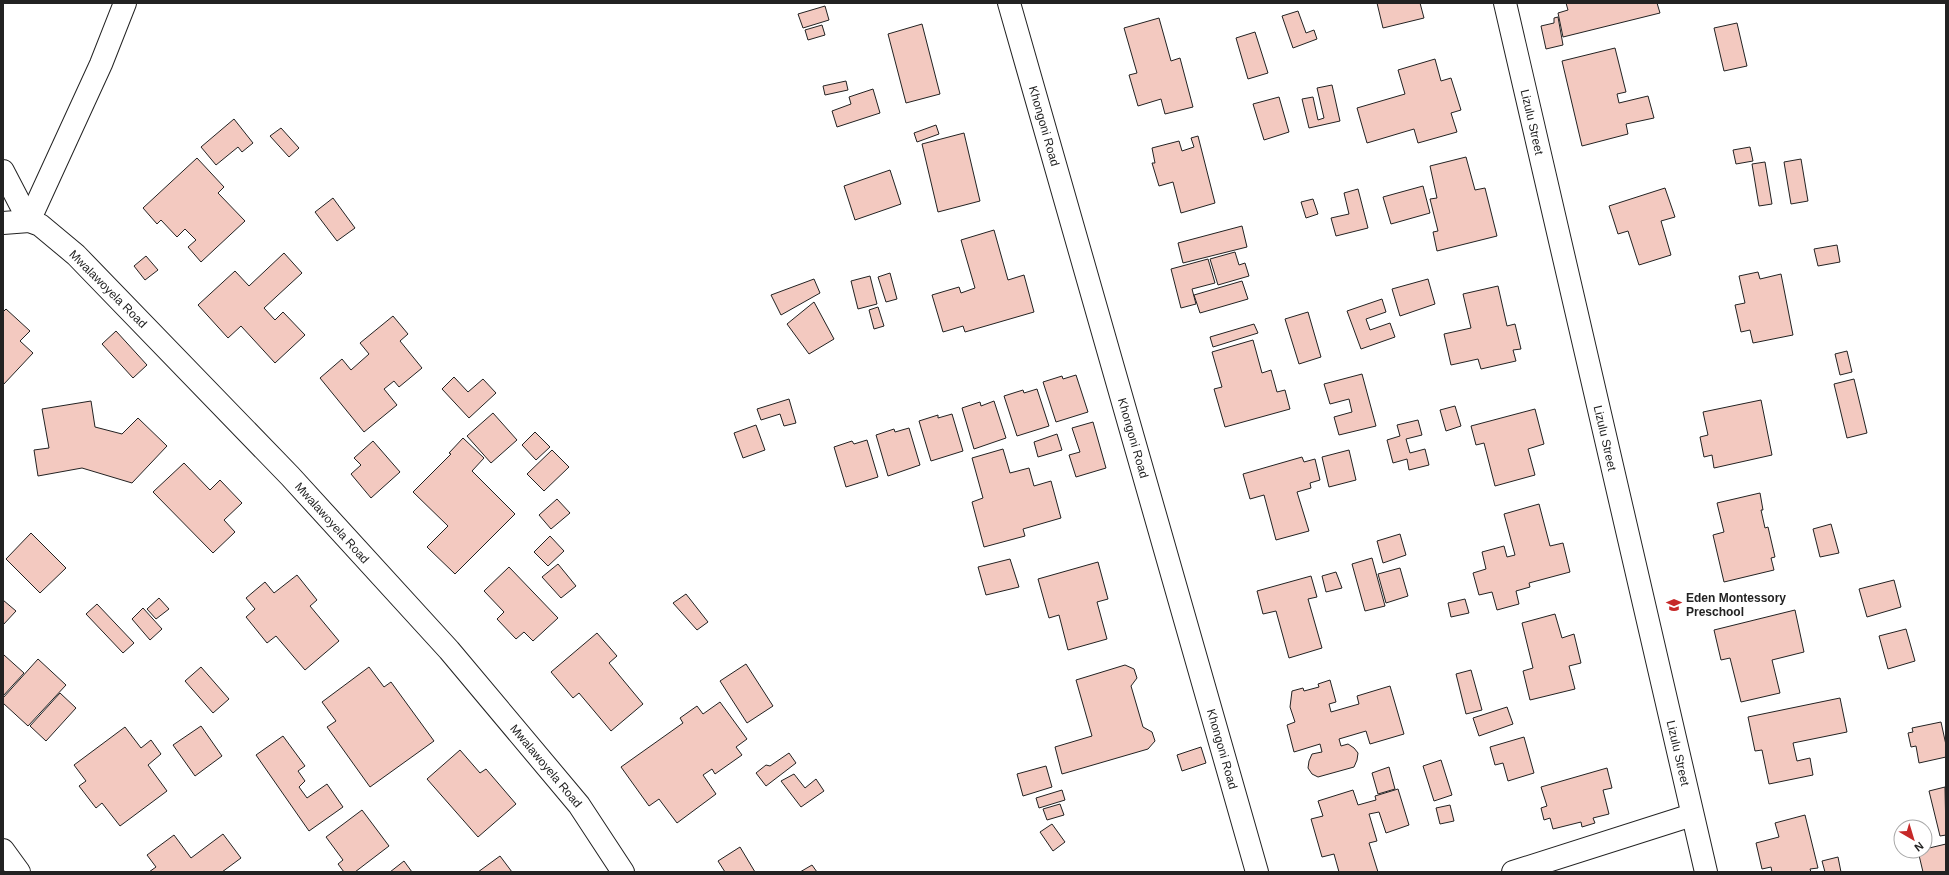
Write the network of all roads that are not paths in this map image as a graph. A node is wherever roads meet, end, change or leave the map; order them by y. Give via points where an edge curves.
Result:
1 (125, 3) edge
2 (1009, 3) edge
3 (1505, 3) edge
4 (3, 171) edge
5 (29, 221) junction
6 (3, 223) edge
7 (1692, 815) junction
8 (3, 850) edge
9 (19, 872) edge
10 (623, 872) edge
11 (1257, 872) edge
12 (1513, 872) edge
13 (1706, 872) edge

1 - 5 street via 101,64
2 - 11 street, Khongoni Road
3 - 7 street, Lizulu Street
4 - 5 street
5 - 6 street
5 - 10 street, Mwalawoyela Road via 40,225 76,255 290,476 449,650 579,805
7 - 12 street
7 - 13 street, Lizulu Street
8 - 9 street

